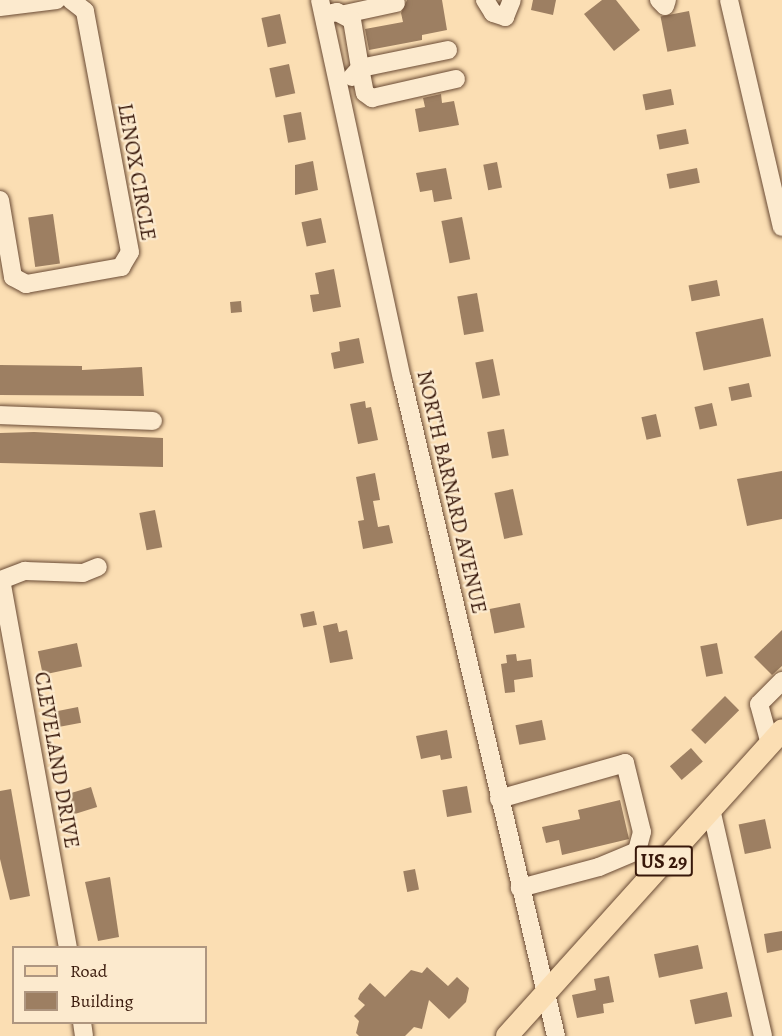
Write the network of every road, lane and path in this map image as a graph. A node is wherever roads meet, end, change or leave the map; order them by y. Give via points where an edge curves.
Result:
1 (57, 0) edge
2 (71, 0) edge
3 (485, 0) edge
4 (512, 0) edge
5 (659, 0) edge
6 (667, 0) edge
7 (729, 0) edge
8 (28, 2) edge
9 (396, 3) dead end
10 (0, 7) edge
11 (322, 7) edge
12 (345, 14) junction
13 (448, 50) dead end
14 (360, 68) junction
15 (456, 79) dead end
16 (339, 82) junction
17 (0, 201) edge
18 (782, 226) edge
19 (2, 227) edge
20 (0, 415) edge
21 (153, 421) dead end
22 (98, 567) dead end
23 (1, 580) edge
24 (782, 681) edge
25 (776, 737) edge
26 (499, 799) junction
27 (711, 809) junction
28 (637, 851) junction
29 (660, 866) junction
30 (520, 888) junction
31 (68, 946) edge
32 (546, 993) junction
33 (507, 1036) edge
34 (556, 1036) edge
35 (763, 1036) edge

1 - 8 street
2 - 19 street, LENOX CIRCLE via 85,11 130,252 122,267 26,284 13,277
3 - 4 street via 493,13 506,17
5 - 6 street via 665,6
7 - 18 street
8 - 10 street
9 - 12 street
11 - 12 street
11 - 16 street, NORTH BARNARD AVENUE
12 - 14 street via 352,20
13 - 14 street
14 - 15 street via 365,93 372,98
14 - 16 street via 353,77
16 - 26 street, NORTH BARNARD AVENUE
17 - 19 street, LENOX CIRCLE
20 - 21 street
22 - 23 street via 83,573 25,571
23 - 31 street, CLEVELAND DRIVE
24 - 25 street via 759,704
25 - 27 main road, US 29
26 - 28 street via 625,763 642,832
26 - 30 street, NORTH BARNARD AVENUE
27 - 29 main road, US 29
27 - 35 street
28 - 29 street
28 - 30 street via 599,867
29 - 32 main road, US 29
30 - 32 street, NORTH BARNARD AVENUE
32 - 33 main road, US 29
32 - 34 street, NORTH BARNARD AVENUE

